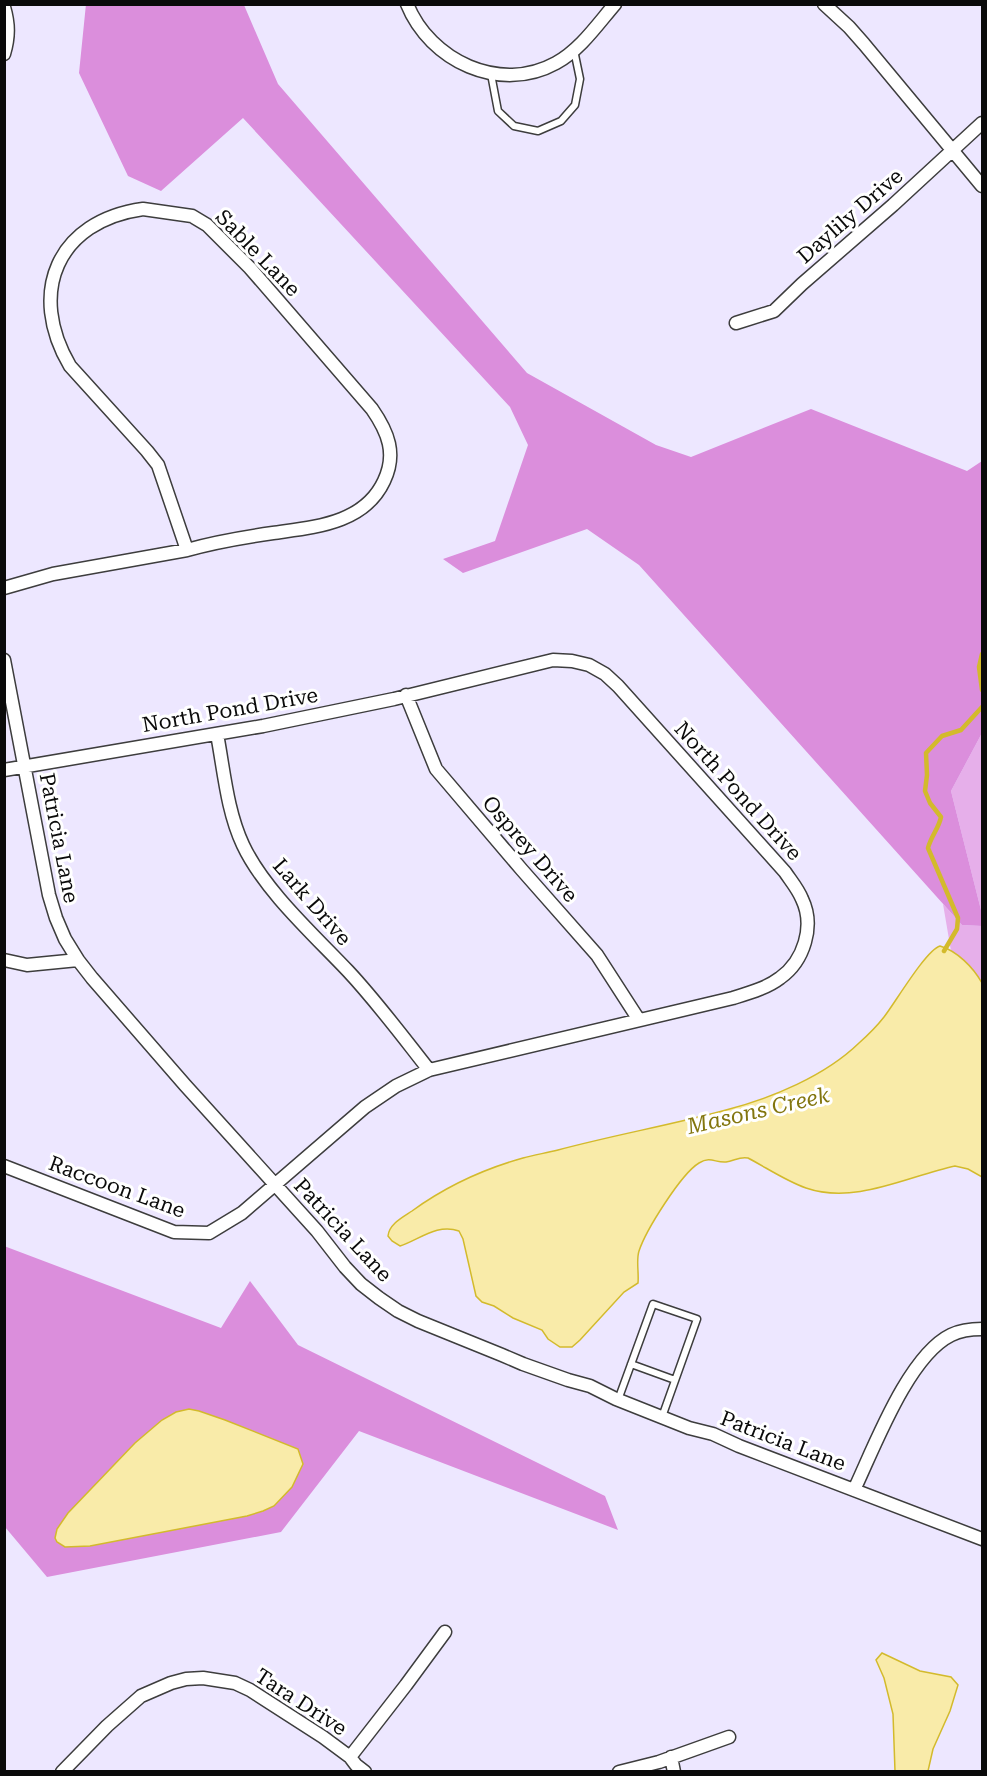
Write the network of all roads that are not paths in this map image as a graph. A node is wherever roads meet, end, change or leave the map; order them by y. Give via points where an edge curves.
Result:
1 (407, 4) edge
2 (615, 4) edge
3 (824, 4) edge
4 (4, 7) edge
5 (574, 50) junction
6 (4, 54) edge
7 (491, 74) junction
8 (982, 123) edge
9 (953, 150) junction
10 (982, 186) edge
11 (736, 323) dead end
12 (187, 550) junction
13 (4, 588) edge
14 (4, 660) edge
15 (406, 695) junction
16 (217, 734) junction
17 (25, 768) junction
18 (4, 770) edge
19 (4, 960) edge
20 (78, 960) junction
21 (639, 1020) junction
22 (429, 1070) junction
23 (4, 1166) edge
24 (275, 1185) junction
25 (982, 1329) edge
26 (631, 1364) junction
27 (675, 1380) junction
28 (618, 1400) junction
29 (662, 1417) junction
30 (854, 1490) junction
31 (982, 1539) edge
32 (445, 1632) dead end
33 (729, 1737) dead end
34 (350, 1757) junction
35 (671, 1757) junction
36 (62, 1772) edge
37 (365, 1772) edge
38 (619, 1772) edge
39 (674, 1772) edge

1 - 7 street via 421,31 434,45 465,66
2 - 5 street
3 - 9 street via 849,27
4 - 6 street via 9,21
5 - 7 street via 539,71
5 - 7 lane via 580,79 575,105 561,122 538,131 514,126 498,111
8 - 9 street, Daylily Drive
9 - 10 street
9 - 11 street, Daylily Drive via 774,311
12 - 12 street, Sable Lane via 312,527 350,516 379,492 391,457 389,439 382,423 349,381 207,225 192,216 143,209 127,211 84,232 63,255 51,285 51,318 70,366 158,465
12 - 13 street, Sable Lane via 53,574
14 - 17 street, Patricia Lane
15 - 16 street, North Pond Drive
15 - 21 street, Osprey Drive via 436,769 597,955
15 - 21 street, North Pond Drive via 553,660 589,665 618,686 785,872 803,901 808,918 802,952 793,966 767,986 733,998
16 - 17 street, North Pond Drive
16 - 22 street, Lark Drive via 232,814 252,861 273,890 374,1000
17 - 18 street
17 - 20 street, Patricia Lane via 49,895 65,939
19 - 20 street via 27,965
20 - 24 street, Patricia Lane
21 - 22 street, North Pond Drive
22 - 24 street, North Pond Drive via 365,1107
23 - 24 street, Raccoon Lane via 174,1232 209,1233 242,1213
24 - 28 street, Patricia Lane via 361,1284 398,1311
25 - 30 street via 950,1336 914,1371
26 - 27 lane
26 - 27 lane via 652,1304 697,1320
26 - 28 lane
27 - 29 lane
28 - 29 street, Patricia Lane
29 - 30 street, Patricia Lane
30 - 31 street, Patricia Lane
32 - 34 street
33 - 35 street
34 - 36 street, Tara Drive via 250,1690 235,1683 203,1678 171,1683 141,1696
34 - 37 street, Tara Drive
35 - 38 street
35 - 39 street

